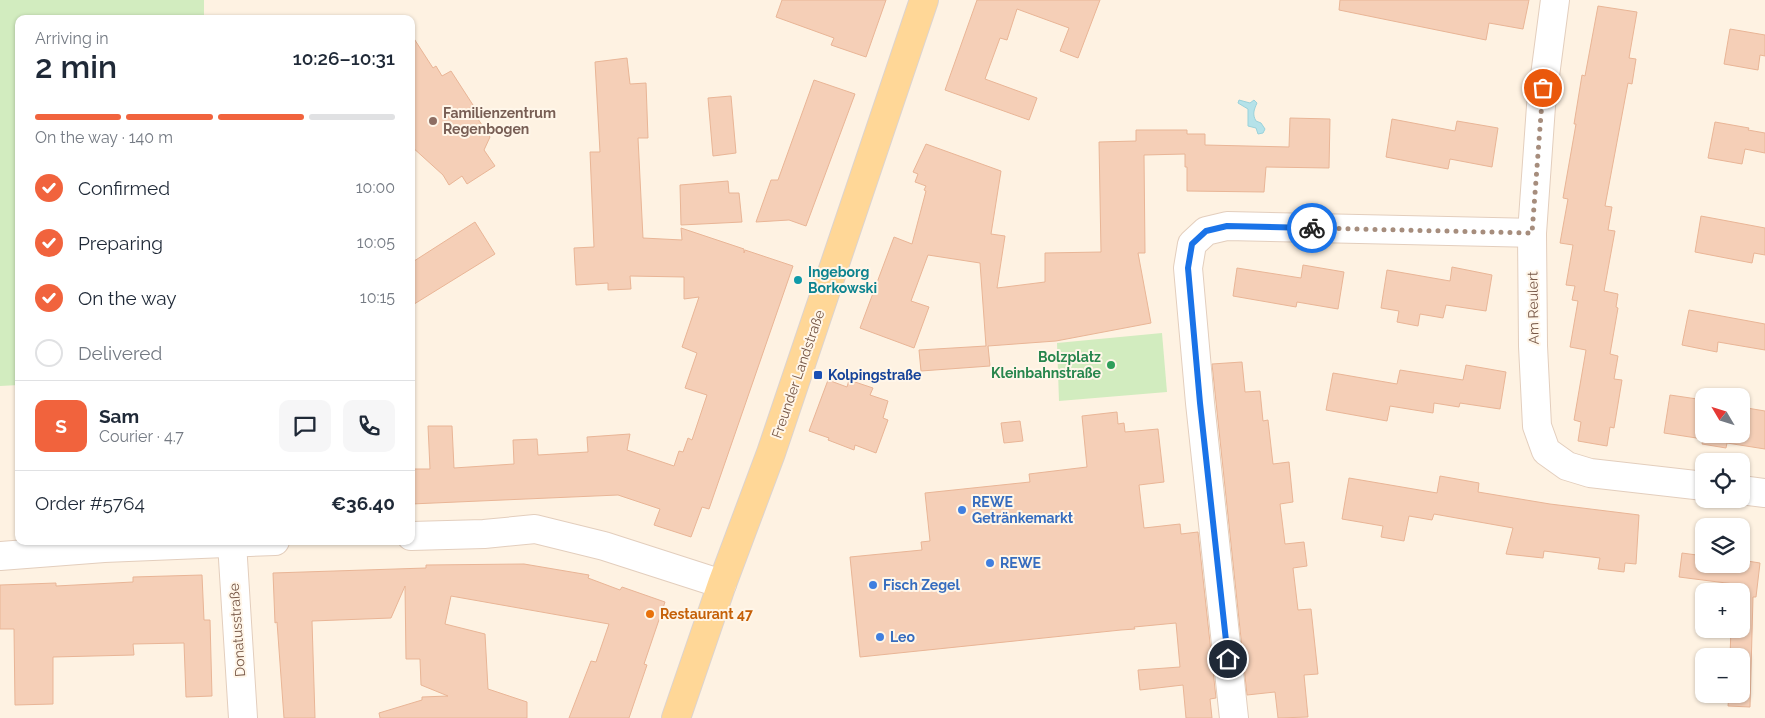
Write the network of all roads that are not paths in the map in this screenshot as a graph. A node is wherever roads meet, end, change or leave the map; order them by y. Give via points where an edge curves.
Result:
1 (924, 0) edge
2 (1556, 0) edge
3 (1532, 233) junction
4 (1695, 485) edge
5 (1750, 491) edge
6 (1765, 493) edge
7 (415, 536) edge
8 (181, 545) edge
9 (232, 545) edge
10 (0, 556) edge
11 (722, 584) junction
12 (243, 718) edge
13 (676, 718) edge
14 (1234, 718) edge

1 - 11 main road, Freunder Landstraße via 783,418
2 - 3 street, Am Reulert via 1541,106
3 - 4 street, Am Reulert via 1537,426 1546,450 1568,466 1590,473
3 - 14 street via 1227,226 1206,231 1192,244 1188,268
5 - 6 street
7 - 11 street via 535,529 604,546
8 - 10 street
9 - 12 street, Donatusstraße
11 - 13 main road, Freunder Landstraße

